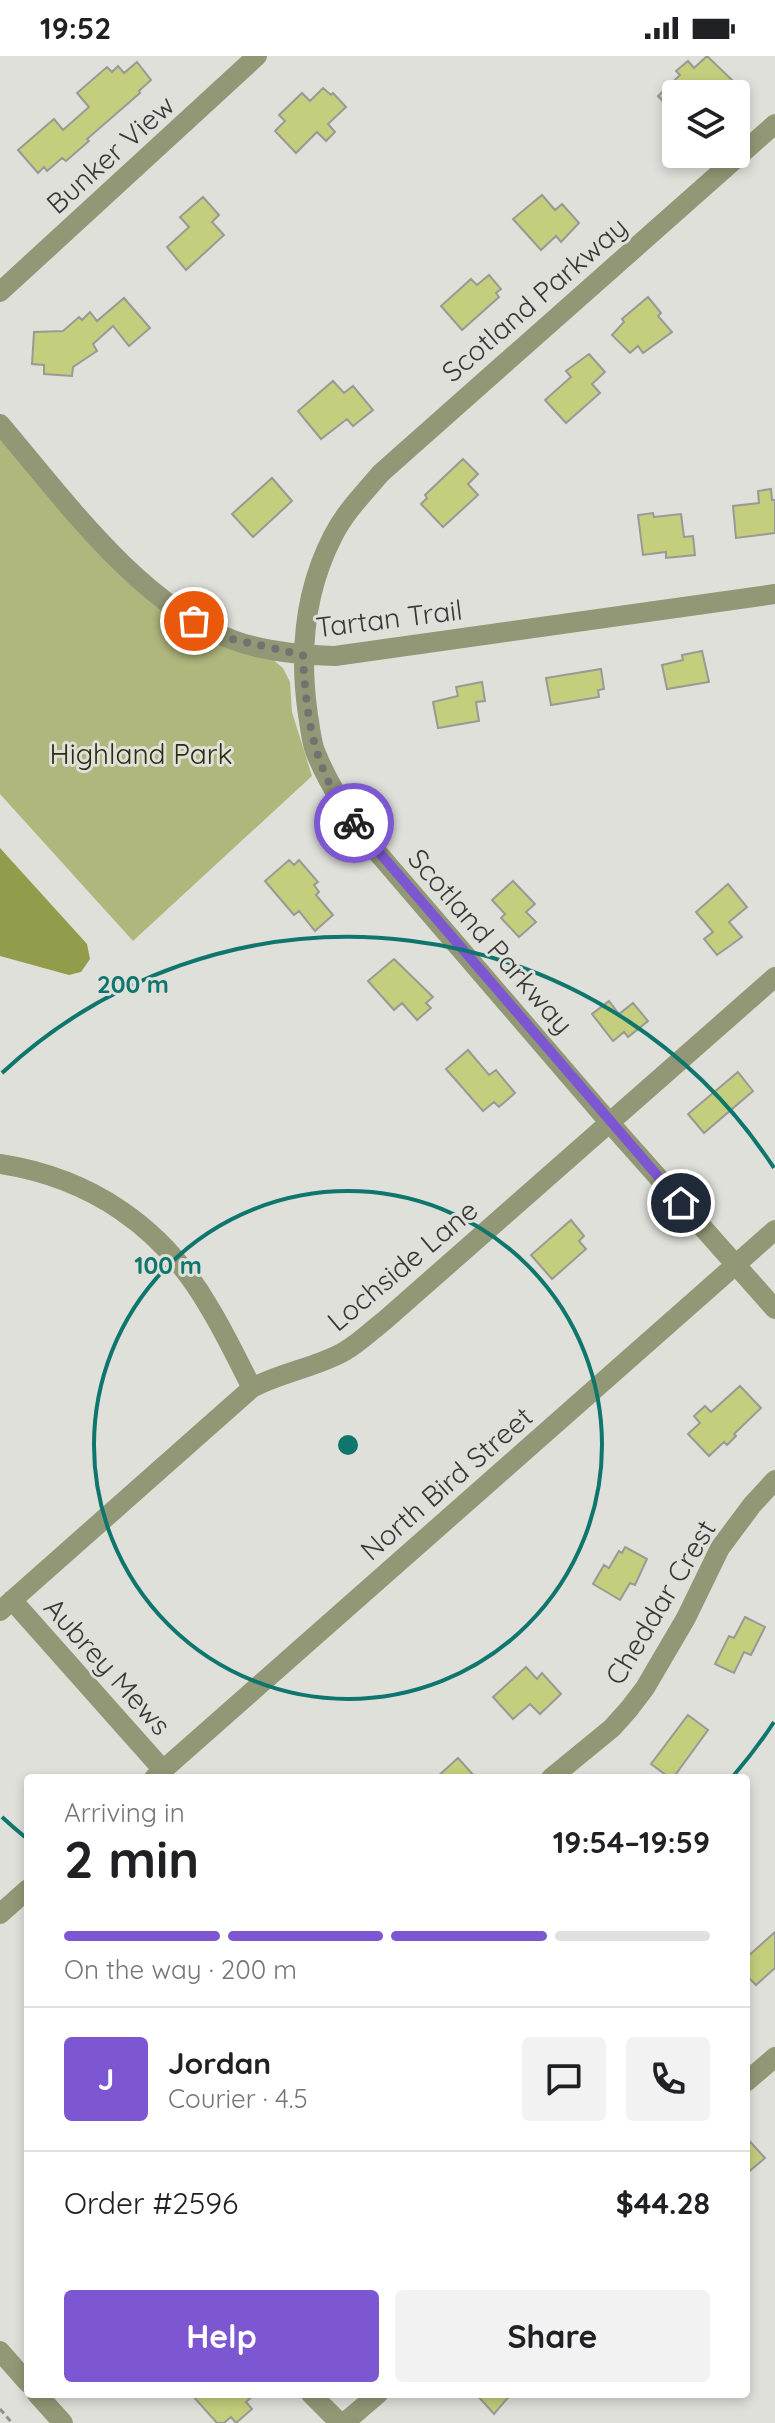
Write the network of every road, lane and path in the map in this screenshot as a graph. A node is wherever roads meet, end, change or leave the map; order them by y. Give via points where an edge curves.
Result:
1 (257, 56) edge
2 (775, 124) edge
3 (0, 292) edge
4 (0, 424) edge
5 (775, 594) edge
6 (303, 655) junction
7 (775, 977) edge
8 (609, 1122) junction
9 (0, 1164) edge
10 (775, 1230) edge
11 (735, 1265) junction
12 (775, 1309) edge
13 (252, 1388) junction
14 (775, 1480) edge
15 (6, 1606) edge
16 (158, 1774) edge
17 (556, 1774) edge
18 (24, 1893) edge
19 (0, 1914) edge
20 (775, 2057) edge
21 (750, 2079) edge
22 (0, 2351) edge
23 (24, 2378) edge
24 (41, 2398) edge
25 (315, 2398) edge
26 (373, 2398) edge
27 (0, 2409) edge
28 (12, 2423) edge
29 (63, 2423) edge
30 (342, 2423) edge

1 - 3 street, Bunker View
2 - 6 street, Scotland Parkway via 381,473 332,536 310,599
4 - 6 street, Tartan Trail via 81,519 156,595 232,639
5 - 6 street, Tartan Trail via 364,653
6 - 8 street, Scotland Parkway via 313,748 344,810
7 - 8 street, Lochside Lane
8 - 11 street, Scotland Parkway
8 - 13 street, Lochside Lane via 345,1351
9 - 13 street via 65,1181 109,1201 133,1219 209,1305
10 - 11 street, North Bird Street
11 - 12 street, Scotland Parkway
11 - 16 street, North Bird Street
13 - 15 street, Lochside Lane
14 - 17 street, Cheddar Crest via 720,1548 637,1699 612,1728
15 - 16 street, Aubrey Mews
18 - 19 street
20 - 21 street
22 - 23 street
24 - 29 street
25 - 30 street
26 - 30 street
27 - 28 path

